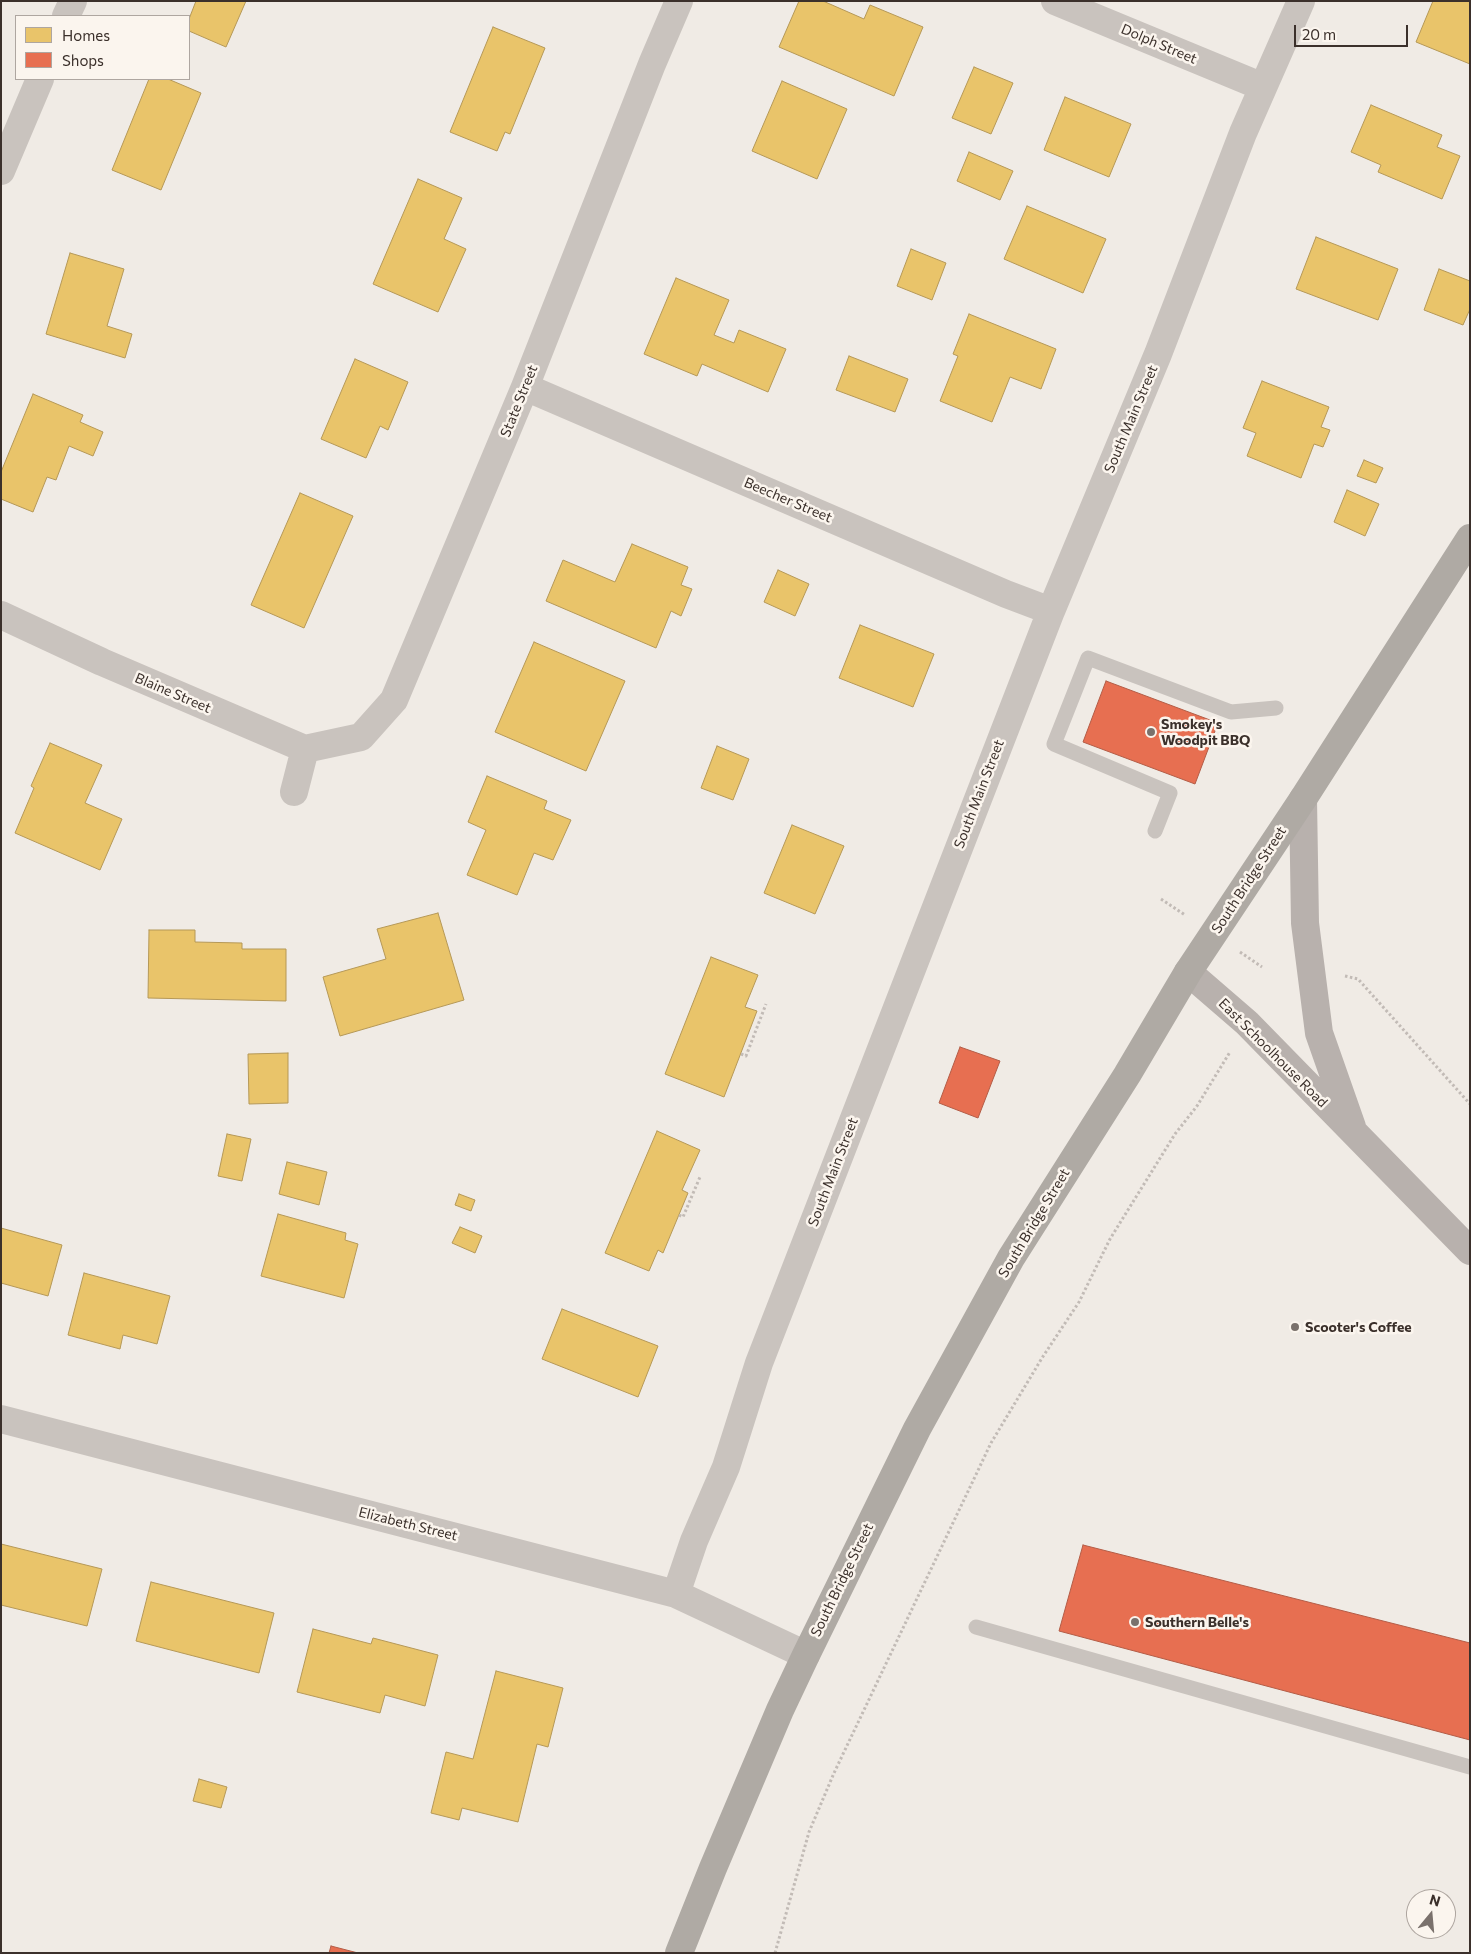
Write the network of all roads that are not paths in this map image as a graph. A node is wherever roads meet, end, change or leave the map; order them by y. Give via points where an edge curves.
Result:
1 (73, 1) edge
2 (679, 1) edge
3 (1055, 1) edge
4 (1301, 1) edge
5 (66, 15) edge
6 (40, 80) edge
7 (1263, 87) junction
8 (1, 171) edge
9 (525, 387) junction
10 (1470, 538) edge
11 (1051, 611) junction
12 (1, 615) edge
13 (1276, 708) dead end
14 (305, 749) junction
15 (294, 792) dead end
16 (1303, 798) junction
17 (1155, 831) dead end
18 (1188, 972) junction
19 (1355, 1136) junction
20 (1470, 1251) edge
21 (1, 1420) edge
22 (676, 1594) junction
23 (976, 1627) dead end
24 (806, 1655) junction
25 (1470, 1767) edge
26 (679, 1953) edge

1 - 5 street
2 - 9 street, State Street
3 - 7 street, Dolph Street
4 - 7 street, South Main Street
6 - 8 street
7 - 11 street, South Main Street via 1158,354
9 - 11 street, Beecher Street
9 - 14 street, State Street via 394,700 361,736
10 - 16 highway, South Bridge Street
11 - 22 street, South Main Street via 759,1363 726,1467 694,1541
12 - 14 street, Blaine Street
13 - 17 lane via 1231,712 1088,658 1054,744 1170,793
14 - 15 street
16 - 18 highway, South Bridge Street
16 - 19 main road, East Schoolhouse Road via 1305,923 1319,1034
18 - 19 main road, East Schoolhouse Road via 1247,1023
18 - 24 highway, South Bridge Street via 1012,1258 917,1429
19 - 20 main road, East Schoolhouse Road
21 - 22 street, Elizabeth Street
22 - 24 street, Elizabeth Street
23 - 25 lane
24 - 26 highway, South Bridge Street

